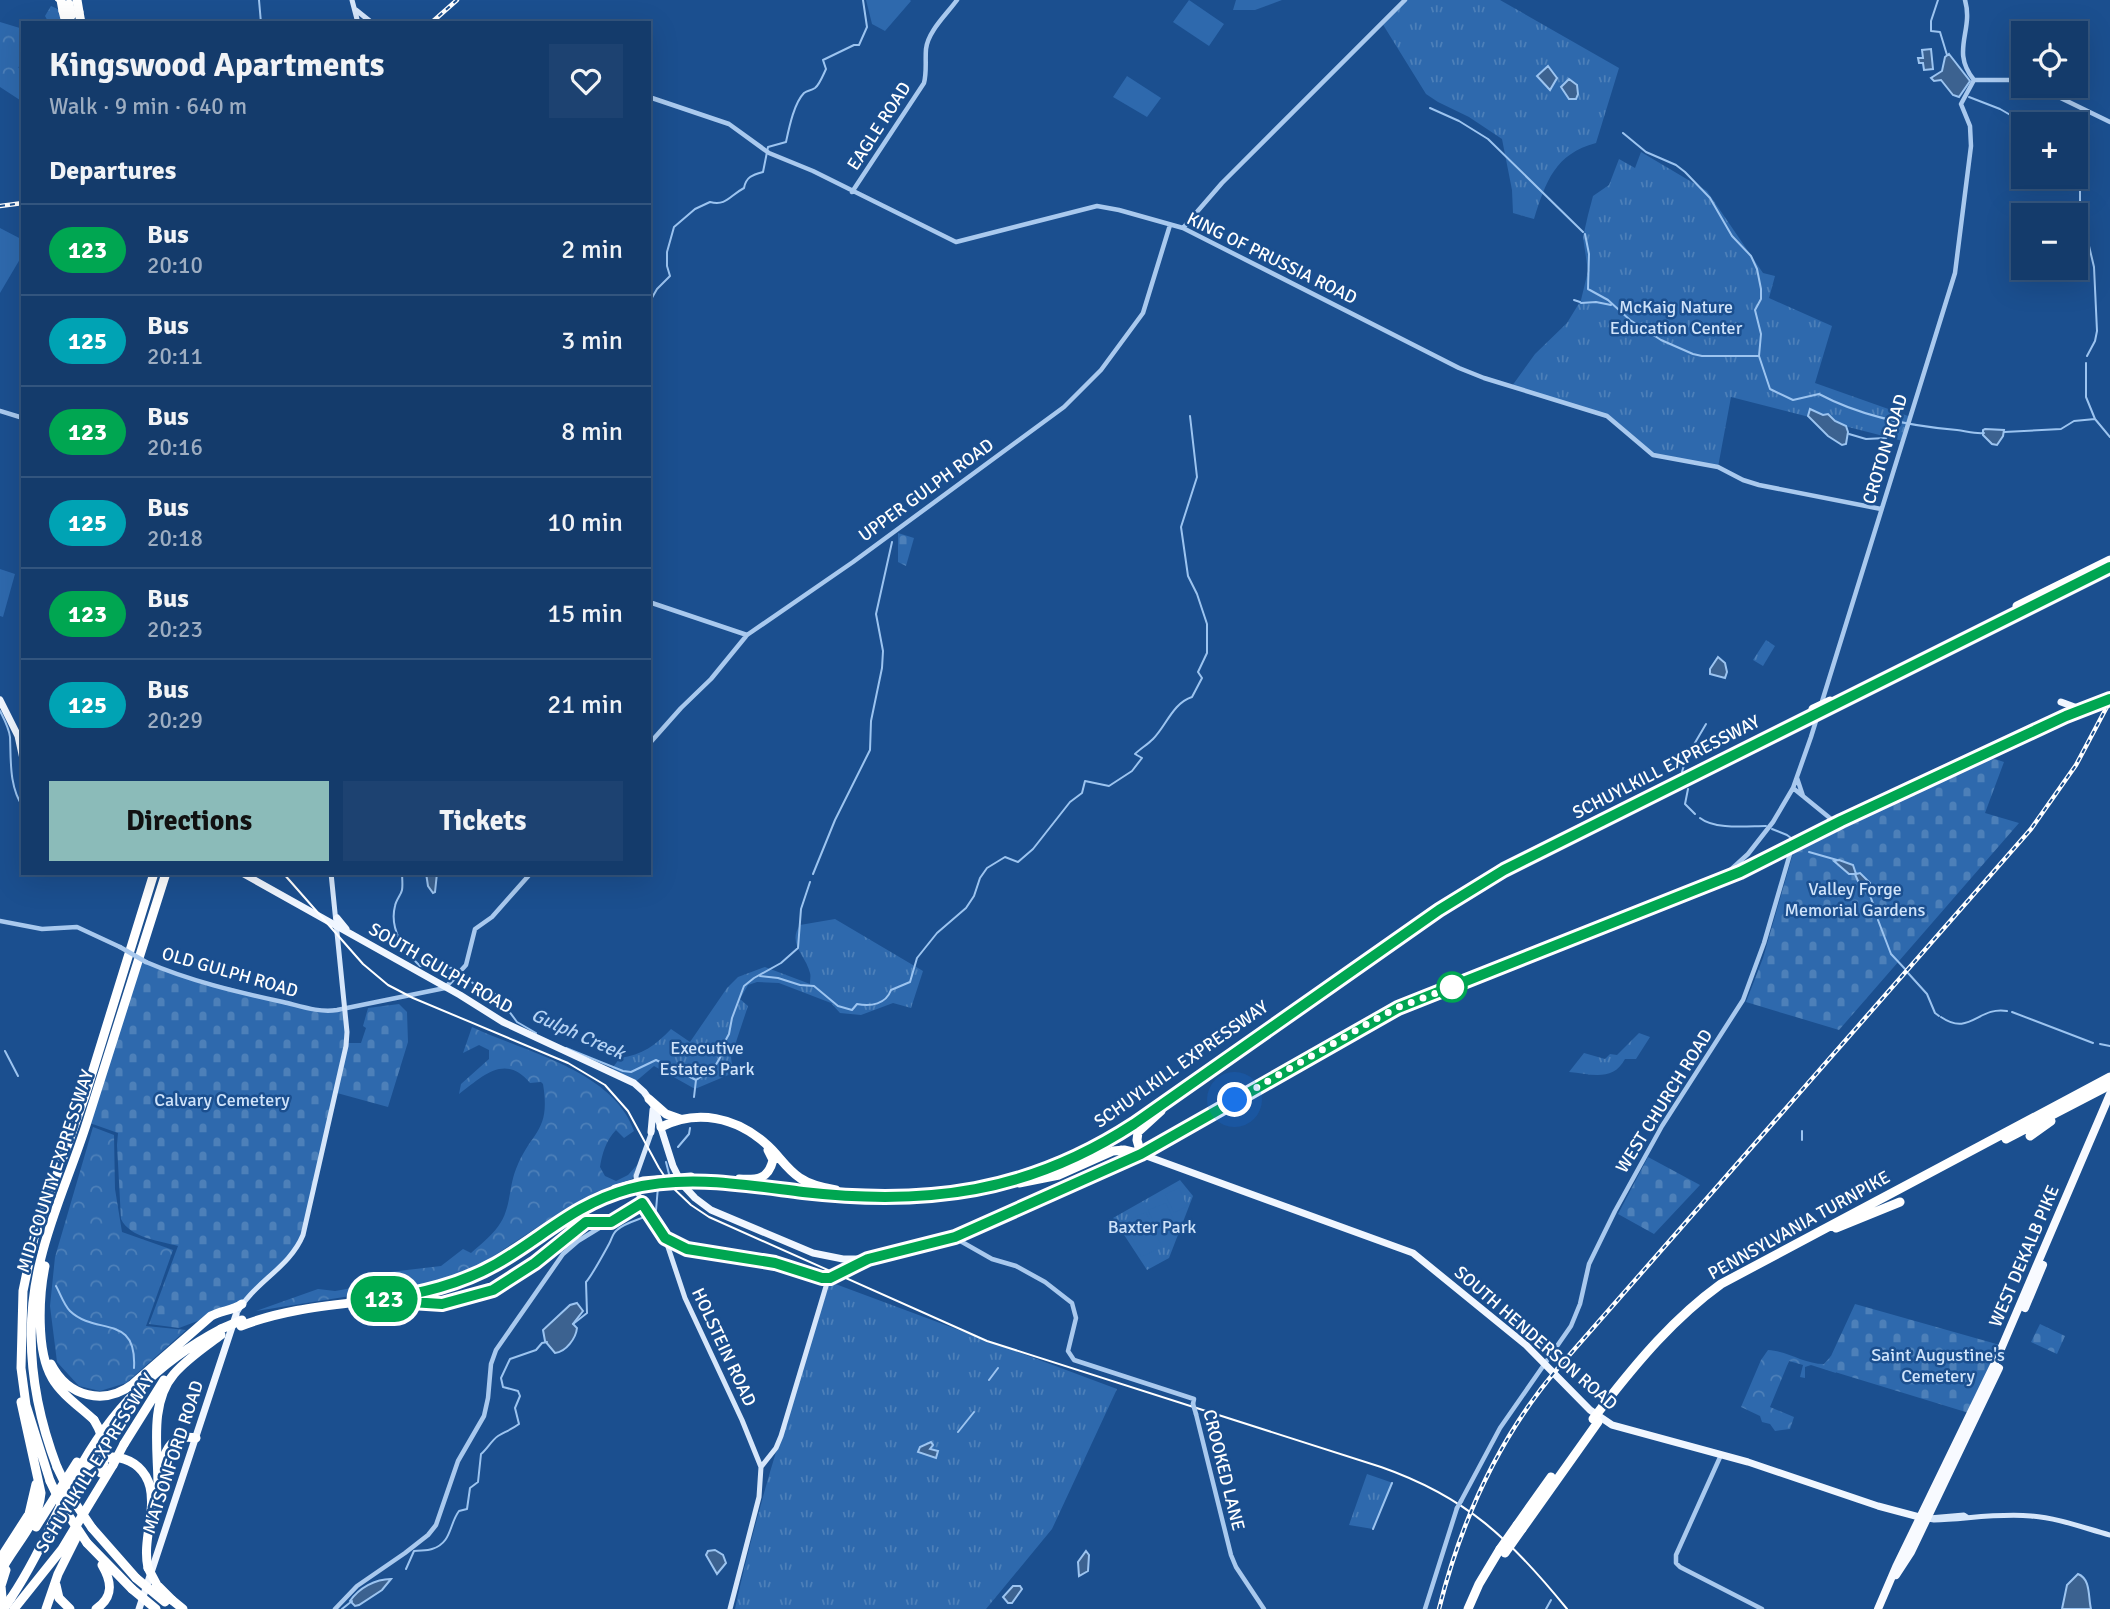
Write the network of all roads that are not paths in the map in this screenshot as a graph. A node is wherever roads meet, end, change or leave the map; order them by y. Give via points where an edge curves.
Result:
1 (352, 0) edge
2 (957, 0) edge
3 (1405, 0) edge
4 (1965, 0) edge
5 (354, 7) junction
6 (358, 21) edge
7 (372, 21) edge
8 (1974, 80) junction
9 (2011, 80) edge
10 (651, 98) edge
11 (2061, 98) edge
12 (2110, 122) edge
13 (852, 192) junction
14 (1170, 225) junction
15 (1183, 228) junction
16 (0, 411) edge
17 (21, 417) edge
18 (1881, 509) junction
19 (2110, 559) edge
20 (2110, 567) edge
21 (651, 603) edge
22 (747, 635) junction
23 (2110, 699) edge
24 (0, 700) edge
25 (2061, 702) dead end
26 (1829, 704) junction
27 (2084, 709) junction
28 (1813, 712) junction
29 (651, 742) edge
30 (21, 750) edge
31 (1797, 777) junction
32 (1793, 788) junction
33 (1803, 797) junction
34 (1837, 823) junction
35 (1792, 847) junction
36 (1738, 868) junction
37 (153, 875) edge
38 (165, 875) edge
39 (245, 875) edge
40 (331, 875) edge
41 (529, 875) edge
42 (337, 918) junction
43 (0, 920) edge
44 (338, 928) junction
45 (351, 935) junction
46 (445, 988) junction
47 (345, 1008) junction
48 (1231, 1056) junction
49 (2110, 1077) edge
50 (2110, 1085) edge
51 (2091, 1095) junction
52 (2110, 1095) edge
53 (651, 1103) junction
54 (2110, 1106) edge
55 (682, 1119) junction
56 (661, 1127) junction
57 (650, 1135) junction
58 (2030, 1136) dead end
59 (666, 1144) junction
60 (1121, 1150) junction
61 (78, 1152) junction
62 (1141, 1154) junction
63 (1118, 1164) junction
64 (691, 1179) junction
65 (717, 1179) junction
66 (988, 1187) junction
67 (615, 1191) junction
68 (855, 1193) junction
69 (1900, 1202) dead end
70 (642, 1203) junction
71 (611, 1222) joint
72 (598, 1224) junction
73 (1831, 1230) junction
74 (955, 1237) junction
75 (665, 1238) junction
76 (835, 1258) junction
77 (868, 1259) junction
78 (850, 1260) junction
79 (842, 1272) junction
80 (43, 1276) junction
81 (818, 1277) junction
82 (831, 1278) junction
83 (826, 1287) junction
84 (380, 1300) junction
85 (242, 1304) joint
86 (237, 1318) junction
87 (222, 1332) junction
88 (20, 1345) junction
89 (50, 1362) junction
90 (1546, 1363) junction
91 (165, 1364) junction
92 (1605, 1407) junction
93 (116, 1414) junction
94 (1964, 1435) junction
95 (196, 1438) junction
96 (1721, 1454) junction
97 (113, 1465) junction
98 (761, 1467) junction
99 (37, 1475) junction
100 (158, 1486) junction
101 (55, 1518) junction
102 (1924, 1518) junction
103 (2110, 1535) edge
104 (146, 1545) junction
105 (96, 1554) junction
106 (0, 1559) edge
107 (50, 1565) junction
108 (0, 1573) edge
109 (58, 1574) junction
110 (170, 1604) edge
111 (6, 1606) edge
112 (46, 1609) edge
113 (70, 1609) edge
114 (96, 1609) edge
115 (139, 1609) edge
116 (156, 1609) edge
117 (183, 1609) edge
118 (335, 1609) edge
119 (730, 1609) edge
120 (1264, 1609) edge
121 (1425, 1609) edge
122 (1471, 1609) edge
123 (1762, 1609) edge
124 (1878, 1609) edge

1 - 5 main road
2 - 13 street, EAGLE ROAD via 928,40 924,83
3 - 15 street
4 - 8 street via 1968,15 1962,58
5 - 6 main road
5 - 7 main road
8 - 9 street
8 - 18 street, CROTON ROAD via 1961,104 1970,126 1971,146 1955,273
10 - 13 street, KING OF PRUSSIA ROAD via 729,124 767,152
11 - 12 street
13 - 14 street, KING OF PRUSSIA ROAD via 956,242 1097,206
14 - 15 street, KING OF PRUSSIA ROAD
14 - 22 street, UPPER GULPH ROAD via 1143,313 1101,370 1065,407
15 - 18 street, KING OF PRUSSIA ROAD via 1459,368 1607,416 1653,455 1718,467 1759,485
16 - 17 street
18 - 31 street, CROTON ROAD
19 - 26 highway, SCHUYLKILL EXPRESSWAY
20 - 26 highway, SCHUYLKILL EXPRESSWAY
21 - 22 street
22 - 29 street, UPPER GULPH ROAD
23 - 27 main road
24 - 30 main road
25 - 27 main road
26 - 28 highway, SCHUYLKILL EXPRESSWAY, bridge
27 - 34 main road
28 - 48 highway, SCHUYLKILL EXPRESSWAY via 1481,884
28 - 68 highway, SCHUYLKILL EXPRESSWAY via 1482,878 1095,1142 1026,1172 988,1182 929,1191
31 - 32 street, CROTON ROAD
31 - 33 street
32 - 33 street
32 - 36 street, CROTON ROAD
33 - 34 street
34 - 35 main road
35 - 36 main road
35 - 90 street, WEST CHURCH ROAD via 1744,1000 1646,1155 1591,1258 1574,1321
36 - 62 main road via 1717,881 1398,1008
37 - 88 highway, MID-COUNTY EXPRESSWAY via 88,1086 34,1238 23,1291
38 - 61 highway, MID-COUNTY EXPRESSWAY
39 - 44 main road, SOUTH GULPH ROAD
40 - 42 main road
41 - 46 street via 475,929 460,972
42 - 44 main road
42 - 45 main road
43 - 47 street, OLD GULPH ROAD, bridge via 42,929 77,927 188,978 319,1010
44 - 45 main road, SOUTH GULPH ROAD
44 - 47 main road
45 - 46 main road, SOUTH GULPH ROAD
46 - 47 street, OLD GULPH ROAD
46 - 53 main road, SOUTH GULPH ROAD via 503,1022 634,1083
47 - 85 main road via 346,1046 306,1228 289,1259
48 - 62 highway via 1140,1130
48 - 66 highway, SCHUYLKILL EXPRESSWAY via 1095,1147
49 - 92 highway, PENNSYLVANIA TURNPIKE via 1721,1284 1648,1349
50 - 51 highway, PENNSYLVANIA TURNPIKE
51 - 58 highway
51 - 73 highway, PENNSYLVANIA TURNPIKE
52 - 94 highway, WEST DEKALB PIKE
53 - 55 highway
53 - 56 main road
53 - 57 main road
54 - 94 highway, WEST DEKALB PIKE via 2038,1279
55 - 56 highway
55 - 68 highway via 721,1118 740,1126 767,1144 804,1181
56 - 57 main road
56 - 59 main road
56 - 65 highway via 702,1119 719,1122 750,1134 772,1154 771,1168 763,1178
57 - 59 main road
57 - 70 main road via 636,1176
59 - 76 main road via 688,1191 711,1210
60 - 62 highway
60 - 63 highway via 1124,1156
60 - 66 highway via 1059,1175
61 - 80 highway
61 - 110 highway, MID-COUNTY EXPRESSWAY, bridge via 41,1255 31,1321 34,1387 57,1466 73,1500 136,1578
62 - 63 main road
62 - 90 main road, SOUTH HENDERSON ROAD via 1412,1253
63 - 74 main road
64 - 65 highway, SCHUYLKILL EXPRESSWAY
64 - 66 highway, SCHUYLKILL EXPRESSWAY via 872,1198
64 - 67 highway, SCHUYLKILL EXPRESSWAY, bridge
65 - 68 highway, SCHUYLKILL EXPRESSWAY
67 - 84 highway, SCHUYLKILL EXPRESSWAY via 463,1280
67 - 86 highway, SCHUYLKILL EXPRESSWAY via 559,1217 492,1263 453,1280
69 - 73 highway
70 - 71 main road
70 - 75 main road, HOLSTEIN ROAD
71 - 72 highway
72 - 84 highway via 586,1222 576,1227 535,1263 493,1290 442,1304
72 - 118 street via 563,1254 496,1350 484,1416 458,1461 433,1528 357,1586
73 - 92 highway, PENNSYLVANIA TURNPIKE via 1703,1303 1656,1346
74 - 77 main road
74 - 120 street, CROOKED LANE, bridge via 1045,1282 1072,1303 1076,1318 1068,1351 1074,1360 1194,1399 1231,1555
75 - 81 street via 693,1251 775,1263
75 - 98 main road, HOLSTEIN ROAD via 685,1298
76 - 78 main road
76 - 79 main road
77 - 78 main road
77 - 79 main road
78 - 79 main road
79 - 82 main road, bridge
80 - 89 highway
80 - 107 highway, bridge via 46,1366 59,1387 93,1420 105,1448 101,1473
81 - 82 street
81 - 83 street
82 - 83 main road
83 - 98 main road via 782,1436
84 - 86 highway, SCHUYLKILL EXPRESSWAY
85 - 86 highway
86 - 87 highway, SCHUYLKILL EXPRESSWAY, bridge
86 - 89 highway via 222,1310 211,1316 133,1384 112,1395 95,1397 76,1391
86 - 95 main road, MATSONFORD ROAD
87 - 91 highway, SCHUYLKILL EXPRESSWAY
87 - 97 highway, SCHUYLKILL EXPRESSWAY, bridge via 171,1372
87 - 100 highway via 173,1375 161,1397
88 - 99 highway via 19,1392
88 - 105 highway, MID-COUNTY EXPRESSWAY, bridge via 26,1405 43,1463 61,1504
89 - 91 highway via 67,1388 98,1400 124,1394
90 - 96 main road, SOUTH HENDERSON ROAD via 1608,1423
90 - 121 street, WEST CHURCH ROAD, bridge via 1500,1428 1457,1508
91 - 93 highway, SCHUYLKILL EXPRESSWAY
92 - 122 highway, PENNSYLVANIA TURNPIKE, bridge via 1479,1584
93 - 101 highway, SCHUYLKILL EXPRESSWAY via 80,1468
93 - 111 highway via 89,1445 6,1571 1,1586
94 - 102 highway, WEST DEKALB PIKE
94 - 102 highway, WEST DEKALB PIKE
95 - 100 highway via 179,1438 168,1446
95 - 115 main road, MATSONFORD ROAD
96 - 102 main road, SOUTH HENDERSON ROAD
96 - 123 street via 1676,1563
97 - 107 highway, SCHUYLKILL EXPRESSWAY
97 - 109 highway
98 - 119 main road via 760,1497
99 - 106 highway via 29,1514
99 - 108 highway via 40,1505
100 - 104 highway
101 - 104 highway via 83,1471 103,1458 122,1458 139,1467 150,1485
101 - 111 highway, SCHUYLKILL EXPRESSWAY
102 - 103 main road via 2029,1516
102 - 124 highway, WEST DEKALB PIKE via 1911,1552
104 - 110 highway, bridge via 148,1568
105 - 114 highway via 111,1586
105 - 116 highway, MID-COUNTY EXPRESSWAY, bridge
107 - 111 highway, SCHUYLKILL EXPRESSWAY
109 - 112 highway
109 - 113 highway via 58,1595
110 - 117 highway

